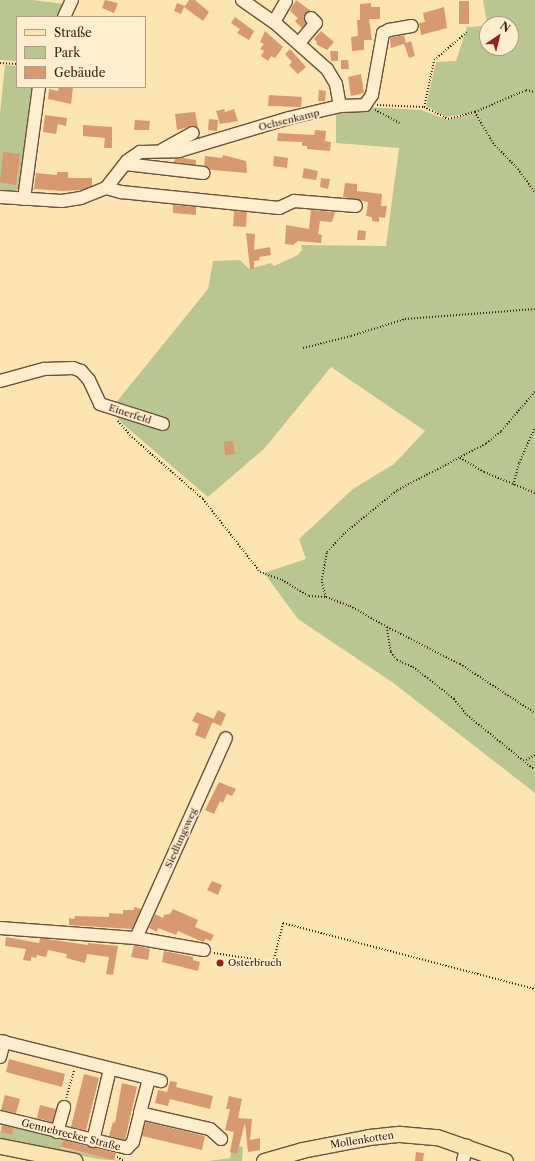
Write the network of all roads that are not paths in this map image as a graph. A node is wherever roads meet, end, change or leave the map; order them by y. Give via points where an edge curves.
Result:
1 (72, 0) edge
2 (242, 0) edge
3 (286, 1) dead end
4 (64, 16) edge
5 (311, 18) dead end
6 (274, 22) junction
7 (412, 26) dead end
8 (299, 43) junction
9 (39, 88) edge
10 (340, 106) junction
11 (220, 129) dead end
12 (245, 131) junction
13 (193, 132) dead end
14 (162, 150) junction
15 (125, 164) junction
16 (202, 173) dead end
17 (106, 188) junction
18 (0, 197) edge
19 (24, 199) junction
20 (356, 206) dead end
21 (0, 381) edge
22 (163, 424) dead end
23 (226, 738) dead end
24 (0, 928) edge
25 (136, 938) junction
26 (204, 950) road end
27 (2, 1041) edge
28 (0, 1058) edge
29 (110, 1069) junction
30 (149, 1078) junction
31 (161, 1081) dead end
32 (64, 1107) road end
33 (140, 1113) junction
34 (0, 1117) edge
35 (57, 1132) junction
36 (221, 1139) dead end
37 (93, 1141) junction
38 (466, 1145) junction
39 (0, 1146) edge
40 (75, 1161) edge
41 (264, 1161) edge
42 (463, 1161) edge
43 (505, 1161) edge

1 - 4 street
2 - 6 street
3 - 6 street
5 - 8 street via 316,23
6 - 8 street
7 - 10 street, Ochsenkamp via 383,33 372,95 365,105
8 - 10 street via 332,77
9 - 19 street
10 - 12 street, Ochsenkamp
11 - 12 street
12 - 14 street, Ochsenkamp via 179,150
13 - 14 street
14 - 15 street, Ochsenkamp via 140,152
15 - 16 street
15 - 17 street, Ochsenkamp
17 - 19 street, Ochsenkamp via 87,196 62,201
17 - 20 street via 121,192 279,208 294,201
18 - 19 street, Ochsenkamp
21 - 22 street, Einerfeld via 44,369 73,368 81,371 89,380 100,404
23 - 25 street, Siedlungsweg
24 - 25 street
25 - 26 street
27 - 28 street
27 - 29 street
29 - 30 street
29 - 37 street
30 - 31 street
30 - 33 street, Gennebrecker Straße
32 - 35 street
33 - 36 street via 210,1129
33 - 37 street, Gennebrecker Straße via 130,1147 120,1148
34 - 35 street, Gennebrecker Straße
35 - 37 street, Gennebrecker Straße
38 - 41 main road, Mollenkotten via 437,1137 397,1134 310,1148
38 - 42 street
38 - 43 main road, Mollenkotten
39 - 40 main road

